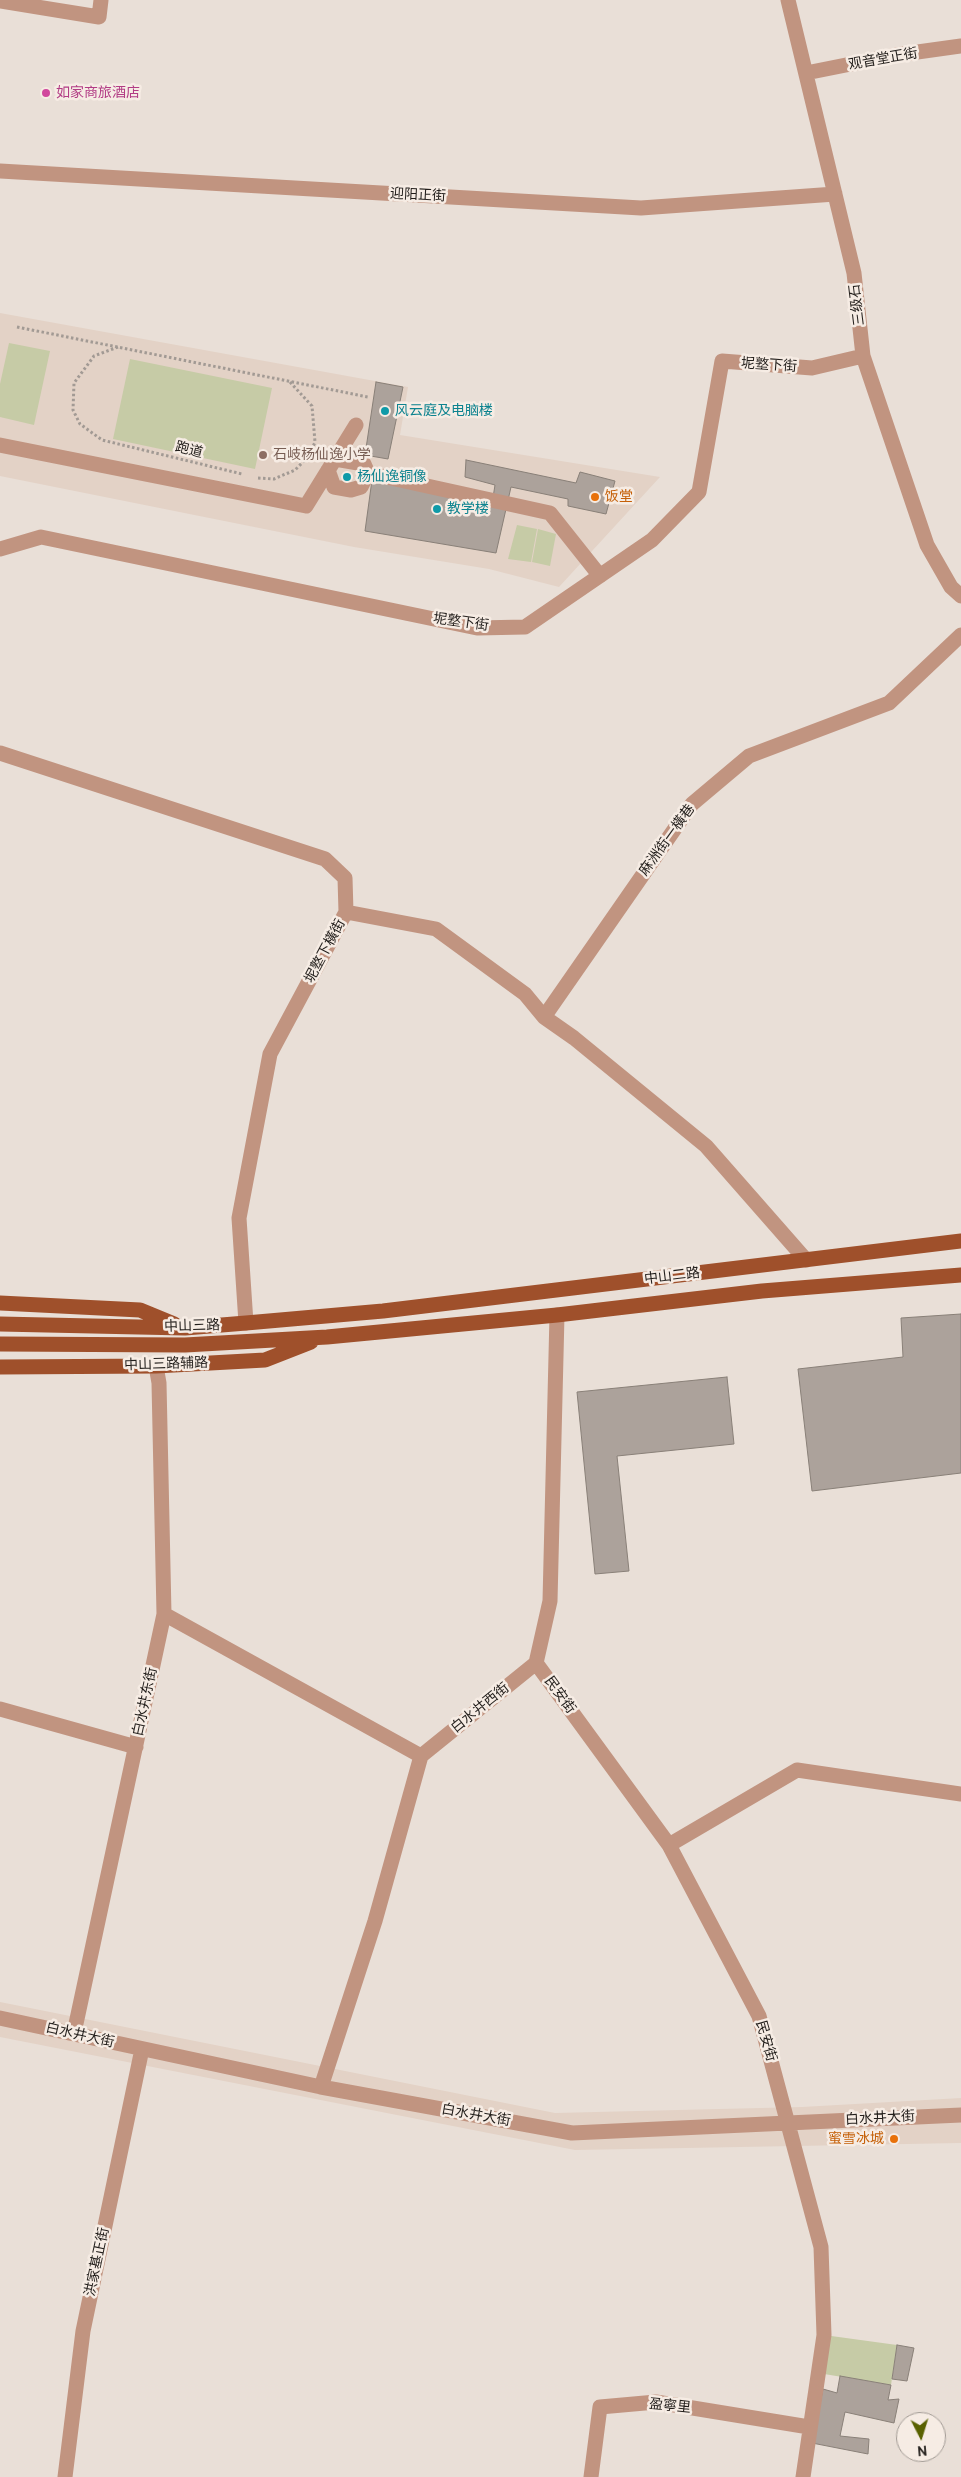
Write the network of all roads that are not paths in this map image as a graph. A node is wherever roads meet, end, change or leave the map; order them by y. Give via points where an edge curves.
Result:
1 (101, 0) edge
2 (788, 0) edge
3 (0, 1) edge
4 (961, 46) edge
5 (806, 73) junction
6 (0, 171) edge
7 (835, 194) junction
8 (863, 356) junction
9 (356, 425) dead end
10 (0, 445) edge
11 (331, 464) junction
12 (368, 473) junction
13 (0, 549) edge
14 (600, 576) junction
15 (961, 596) edge
16 (961, 636) edge
17 (0, 753) edge
18 (346, 912) junction
19 (544, 1018) junction
20 (961, 1241) edge
21 (806, 1260) junction
22 (961, 1275) edge
23 (0, 1303) edge
24 (383, 1311) joint
25 (556, 1315) junction
26 (246, 1323) junction
27 (0, 1324) edge
28 (185, 1328) junction
29 (382, 1332) joint
30 (327, 1337) junction
31 (0, 1344) edge
32 (156, 1366) junction
33 (0, 1367) edge
34 (164, 1614) junction
35 (536, 1663) junction
36 (0, 1710) edge
37 (136, 1747) junction
38 (421, 1756) junction
39 (961, 1794) edge
40 (669, 1845) junction
41 (0, 2018) edge
42 (74, 2033) junction
43 (142, 2049) junction
44 (321, 2087) junction
45 (961, 2115) edge
46 (790, 2122) junction
47 (809, 2427) junction
48 (65, 2477) edge
49 (591, 2477) edge
50 (803, 2477) edge

1 - 3 street via 99,17
2 - 5 street, 三级石
4 - 5 street, 观音堂正街
5 - 7 street, 三级石
6 - 7 street, 迎阳正街 via 641,208
7 - 8 street, 三级石 via 854,273
8 - 14 street, 坭墪下街 via 812,368 722,362 699,492 652,540
8 - 15 street, 三级石 via 927,545 951,587
9 - 11 street
10 - 11 street via 306,506
11 - 12 street via 364,464
11 - 12 street via 334,487 351,490 361,487
12 - 14 street via 550,514
13 - 14 street, 坭墪下街 via 41,537 477,628 525,627
16 - 19 street, 麻洲街一橫巷 via 889,703 749,756 692,804
17 - 18 street, 坭墪下橫街 via 325,859 345,878
18 - 19 street via 436,930 525,994
18 - 26 street, 坭墪下橫街 via 270,1054 239,1218
19 - 21 street via 574,1038 706,1146
20 - 21 main road, 中山二路
21 - 24 main road, 中山二路
22 - 25 main road, 中山二路 via 762,1291
23 - 28 main road via 140,1310
24 - 26 main road, 中山三路
25 - 29 main road, 中山二路
25 - 35 street via 550,1601
26 - 28 main road, 中山三路
27 - 28 main road, 中山三路
29 - 30 main road, 中山三路
30 - 31 main road, 中山三路 via 185,1345
30 - 32 main road, 中山三路辅路 via 264,1360
32 - 33 main road, 中山三路辅路
32 - 34 street, 白水井东街
34 - 37 street, 白水井东街
34 - 38 street
35 - 38 street, 白水井西街
35 - 40 street, 民安街
36 - 37 street
37 - 42 street, 白水井东街
38 - 44 street via 374,1921
39 - 40 street via 797,1770
40 - 46 street, 民安街 via 760,2016
41 - 42 street, 白水井大街
42 - 43 street, 白水井大街
43 - 44 street, 白水井大街
43 - 48 street, 洪家基正街 via 83,2331
44 - 46 street, 白水井大街 via 572,2133
45 - 46 street, 白水井大街
46 - 47 street, 民安街 via 821,2247 824,2335
47 - 49 street, 盈寧里 via 656,2402 600,2407
47 - 50 street, 民安街

